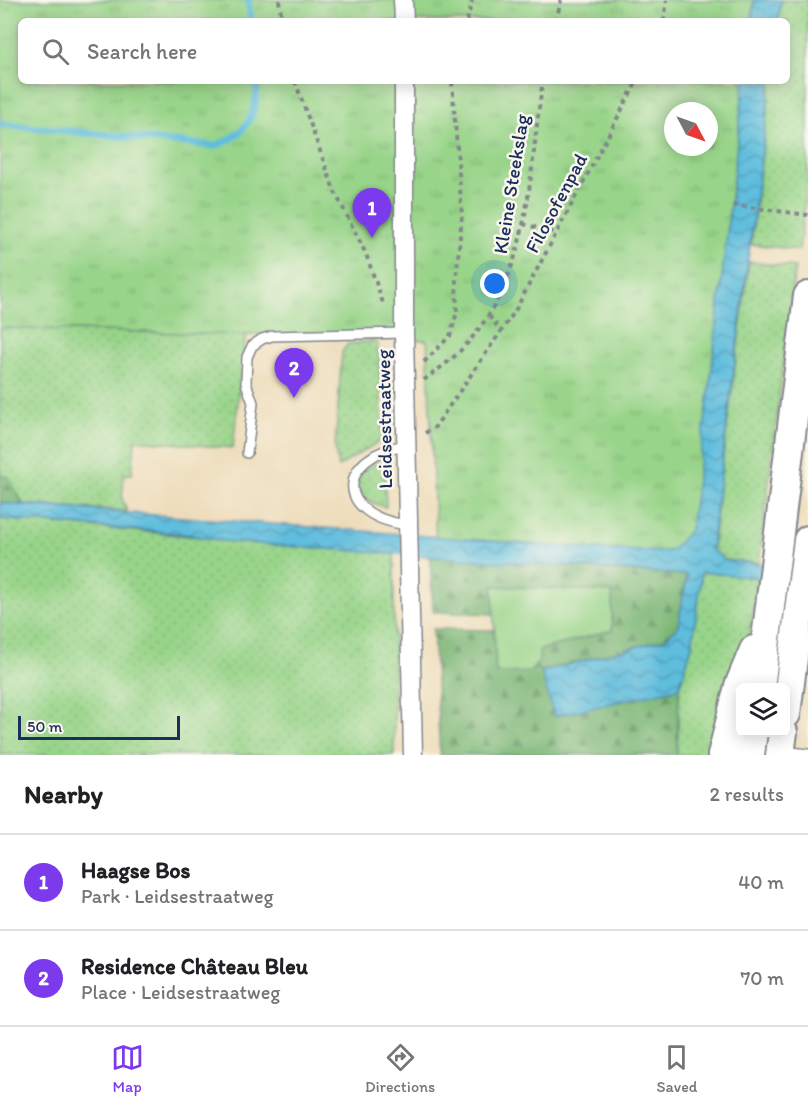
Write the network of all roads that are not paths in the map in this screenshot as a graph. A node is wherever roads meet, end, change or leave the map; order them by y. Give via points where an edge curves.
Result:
1 (403, 0) edge
2 (404, 18) edge
3 (404, 84) edge
4 (808, 296) edge
5 (404, 333) junction
6 (407, 445) junction
7 (247, 453) dead end
8 (408, 525) junction
9 (808, 540) edge
10 (770, 612) junction
11 (761, 683) edge
12 (790, 683) edge
13 (752, 737) edge
14 (413, 755) edge
15 (722, 755) edge
16 (750, 755) edge

1 - 2 street
3 - 5 street, Leidsestraatweg
4 - 10 main road
5 - 6 street, Leidsestraatweg
5 - 7 lane via 272,336 252,346 245,370 253,403
6 - 8 street, Leidsestraatweg
6 - 8 lane via 382,450 365,461 357,471 354,491 365,512
8 - 14 street, Leidsestraatweg
9 - 12 main road
10 - 11 main road
10 - 15 main road via 739,686
13 - 16 main road

